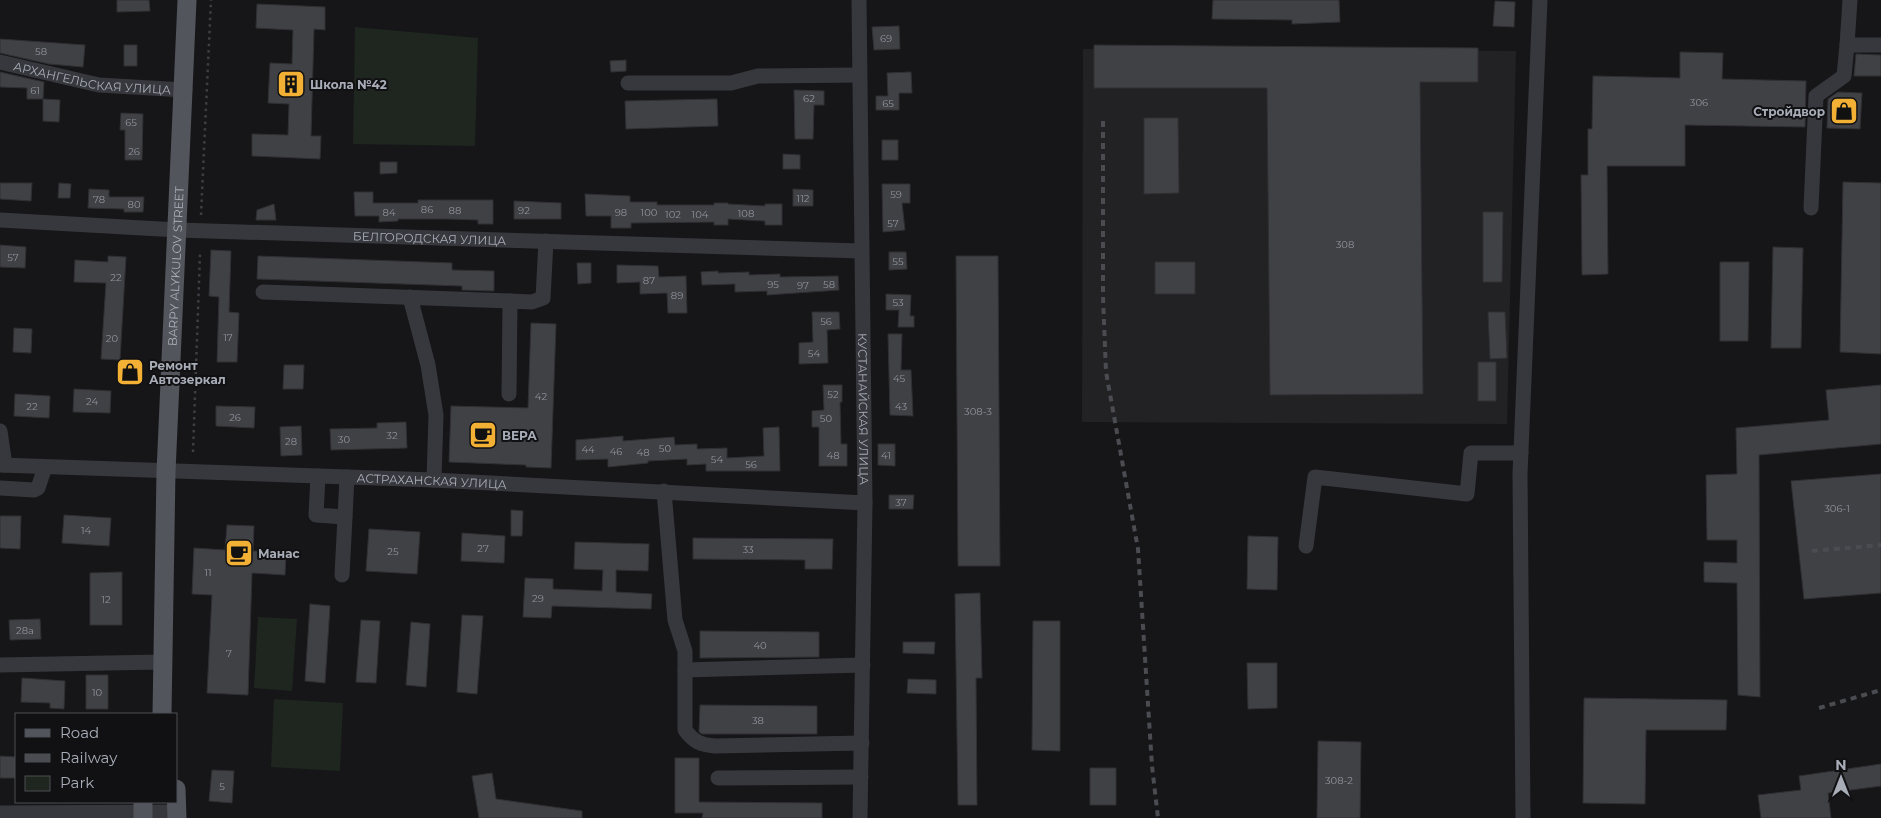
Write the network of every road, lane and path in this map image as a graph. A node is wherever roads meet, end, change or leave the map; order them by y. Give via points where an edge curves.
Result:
1 (188, 0) edge
2 (211, 0) edge
3 (859, 0) edge
4 (1540, 0) edge
5 (1850, 0) edge
6 (1847, 45) junction
7 (1881, 45) edge
8 (0, 62) edge
9 (860, 75) junction
10 (628, 83) dead end
11 (185, 90) junction
12 (1811, 208) dead end
13 (201, 215) dead end
14 (0, 220) edge
15 (178, 230) junction
16 (546, 241) junction
17 (860, 251) junction
18 (200, 254) dead end
19 (263, 292) dead end
20 (410, 297) junction
21 (510, 301) junction
22 (509, 394) dead end
23 (0, 432) edge
24 (193, 452) dead end
25 (1521, 453) junction
26 (2, 465) edge
27 (45, 467) junction
28 (166, 472) junction
29 (318, 476) junction
30 (347, 477) junction
31 (434, 480) junction
32 (0, 488) edge
33 (664, 491) junction
34 (865, 503) junction
35 (345, 517) junction
36 (1306, 546) dead end
37 (342, 576) dead end
38 (162, 662) junction
39 (0, 664) edge
40 (862, 665) junction
41 (685, 670) junction
42 (161, 713) edge
43 (862, 743) junction
44 (718, 778) dead end
45 (861, 778) junction
46 (143, 810) edge
47 (0, 813) edge
48 (177, 815) edge
49 (860, 818) edge
50 (1523, 818) edge

1 - 11 main road, BARPY ALYKULOV STREET
2 - 13 path
3 - 9 street, КУСТАНАЙСКАЯ УЛИЦА
4 - 25 street
5 - 6 street
6 - 7 street
6 - 12 street via 1844,76 1816,96
8 - 11 street, АРХАНГЕЛЬСКАЯ УЛИЦА via 99,85
9 - 10 street via 758,76 731,84
9 - 17 street, КУСТАНАЙСКАЯ УЛИЦА
11 - 15 main road, BARPY ALYKULOV STREET
14 - 15 street, БЕЛГОРОДСКАЯ УЛИЦА
15 - 16 street, БЕЛГОРОДСКАЯ УЛИЦА
15 - 28 main road, BARPY ALYKULOV STREET
16 - 17 street, БЕЛГОРОДСКАЯ УЛИЦА
16 - 21 street via 543,298 532,302
17 - 34 street, КУСТАНАЙСКАЯ УЛИЦА
18 - 24 path
19 - 20 street
20 - 21 street
20 - 31 street via 428,366 436,415
21 - 22 street
23 - 26 street
25 - 36 street via 1471,453 1467,494 1315,477
25 - 50 street
26 - 27 street, АСТРАХАНСКАЯ УЛИЦА
27 - 28 street, АСТРАХАНСКАЯ УЛИЦА
27 - 32 street via 38,488 34,490
28 - 29 street, АСТРАХАНСКАЯ УЛИЦА
28 - 38 main road, BARPY ALYKULOV STREET
29 - 30 street, АСТРАХАНСКАЯ УЛИЦА
29 - 35 street via 316,516
30 - 31 street, АСТРАХАНСКАЯ УЛИЦА
30 - 35 street
31 - 33 street, АСТРАХАНСКАЯ УЛИЦА
33 - 34 street, АСТРАХАНСКАЯ УЛИЦА
33 - 41 street via 676,620 685,650
34 - 40 street, КУСТАНАЙСКАЯ УЛИЦА
35 - 37 street
38 - 39 street
38 - 42 main road, BARPY ALYKULOV STREET
40 - 41 street
40 - 43 street, КУСТАНАЙСКАЯ УЛИЦА
41 - 43 street via 685,730 702,745
43 - 45 street, КУСТАНАЙСКАЯ УЛИЦА
44 - 45 street
45 - 49 street, КУСТАНАЙСКАЯ УЛИЦА
46 - 47 street
46 - 48 street

